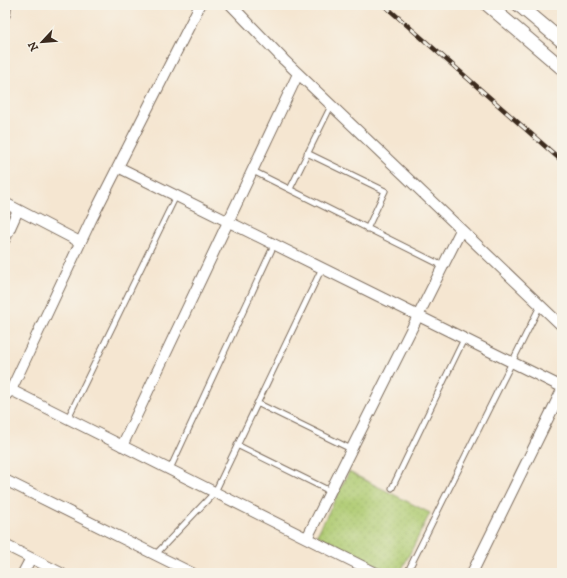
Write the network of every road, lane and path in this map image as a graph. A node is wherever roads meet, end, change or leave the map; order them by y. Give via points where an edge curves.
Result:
1 (6, 5) edge
2 (200, 5) edge
3 (231, 5) edge
4 (488, 5) edge
5 (519, 5) edge
6 (5, 14) edge
7 (562, 41) edge
8 (562, 68) edge
9 (298, 74) junction
10 (331, 106) junction
11 (307, 153) junction
12 (118, 167) junction
13 (253, 171) junction
14 (290, 189) junction
15 (176, 196) junction
16 (5, 203) edge
17 (18, 210) junction
18 (228, 222) junction
19 (367, 229) junction
20 (461, 230) junction
21 (5, 239) edge
22 (80, 242) junction
23 (274, 245) junction
24 (443, 266) junction
25 (322, 268) junction
26 (540, 306) junction
27 (418, 316) junction
28 (562, 326) edge
29 (464, 339) junction
30 (512, 362) junction
31 (562, 389) edge
32 (8, 393) edge
33 (257, 404) junction
34 (68, 418) junction
35 (237, 445) junction
36 (122, 446) junction
37 (351, 449) junction
38 (170, 470) junction
39 (5, 480) edge
40 (392, 488) dead end
41 (330, 491) junction
42 (215, 492) junction
43 (307, 538) junction
44 (5, 545) edge
45 (155, 555) junction
46 (31, 558) junction
47 (178, 569) edge
48 (23, 573) edge
49 (61, 573) edge
50 (192, 573) edge
51 (376, 573) edge
52 (407, 573) edge
53 (472, 573) edge

1 - 6 street
2 - 12 street
3 - 9 street
4 - 8 street
5 - 7 street
9 - 10 street
9 - 13 street
10 - 11 lane
10 - 20 street
11 - 14 lane
11 - 19 lane via 385,191
12 - 15 street
12 - 22 street
13 - 14 lane
13 - 18 street
14 - 19 lane
15 - 18 street
15 - 34 lane
16 - 17 street
17 - 21 street
17 - 22 street
18 - 23 street
18 - 36 street
19 - 24 lane
20 - 24 street
20 - 26 street
22 - 32 street
23 - 25 street
23 - 38 lane
24 - 27 street
25 - 27 street
25 - 33 lane
26 - 28 street
26 - 30 lane
27 - 29 street
27 - 37 street
29 - 30 street
29 - 40 lane
30 - 31 street
30 - 52 lane
31 - 53 street
32 - 34 street
33 - 35 lane
33 - 37 lane
34 - 36 street
35 - 41 lane
35 - 42 lane
36 - 38 street
37 - 41 street
38 - 42 street
39 - 45 street
41 - 43 street
42 - 43 street
42 - 45 lane
43 - 51 street
44 - 46 street
45 - 47 street
46 - 48 street
46 - 49 street
47 - 50 street

